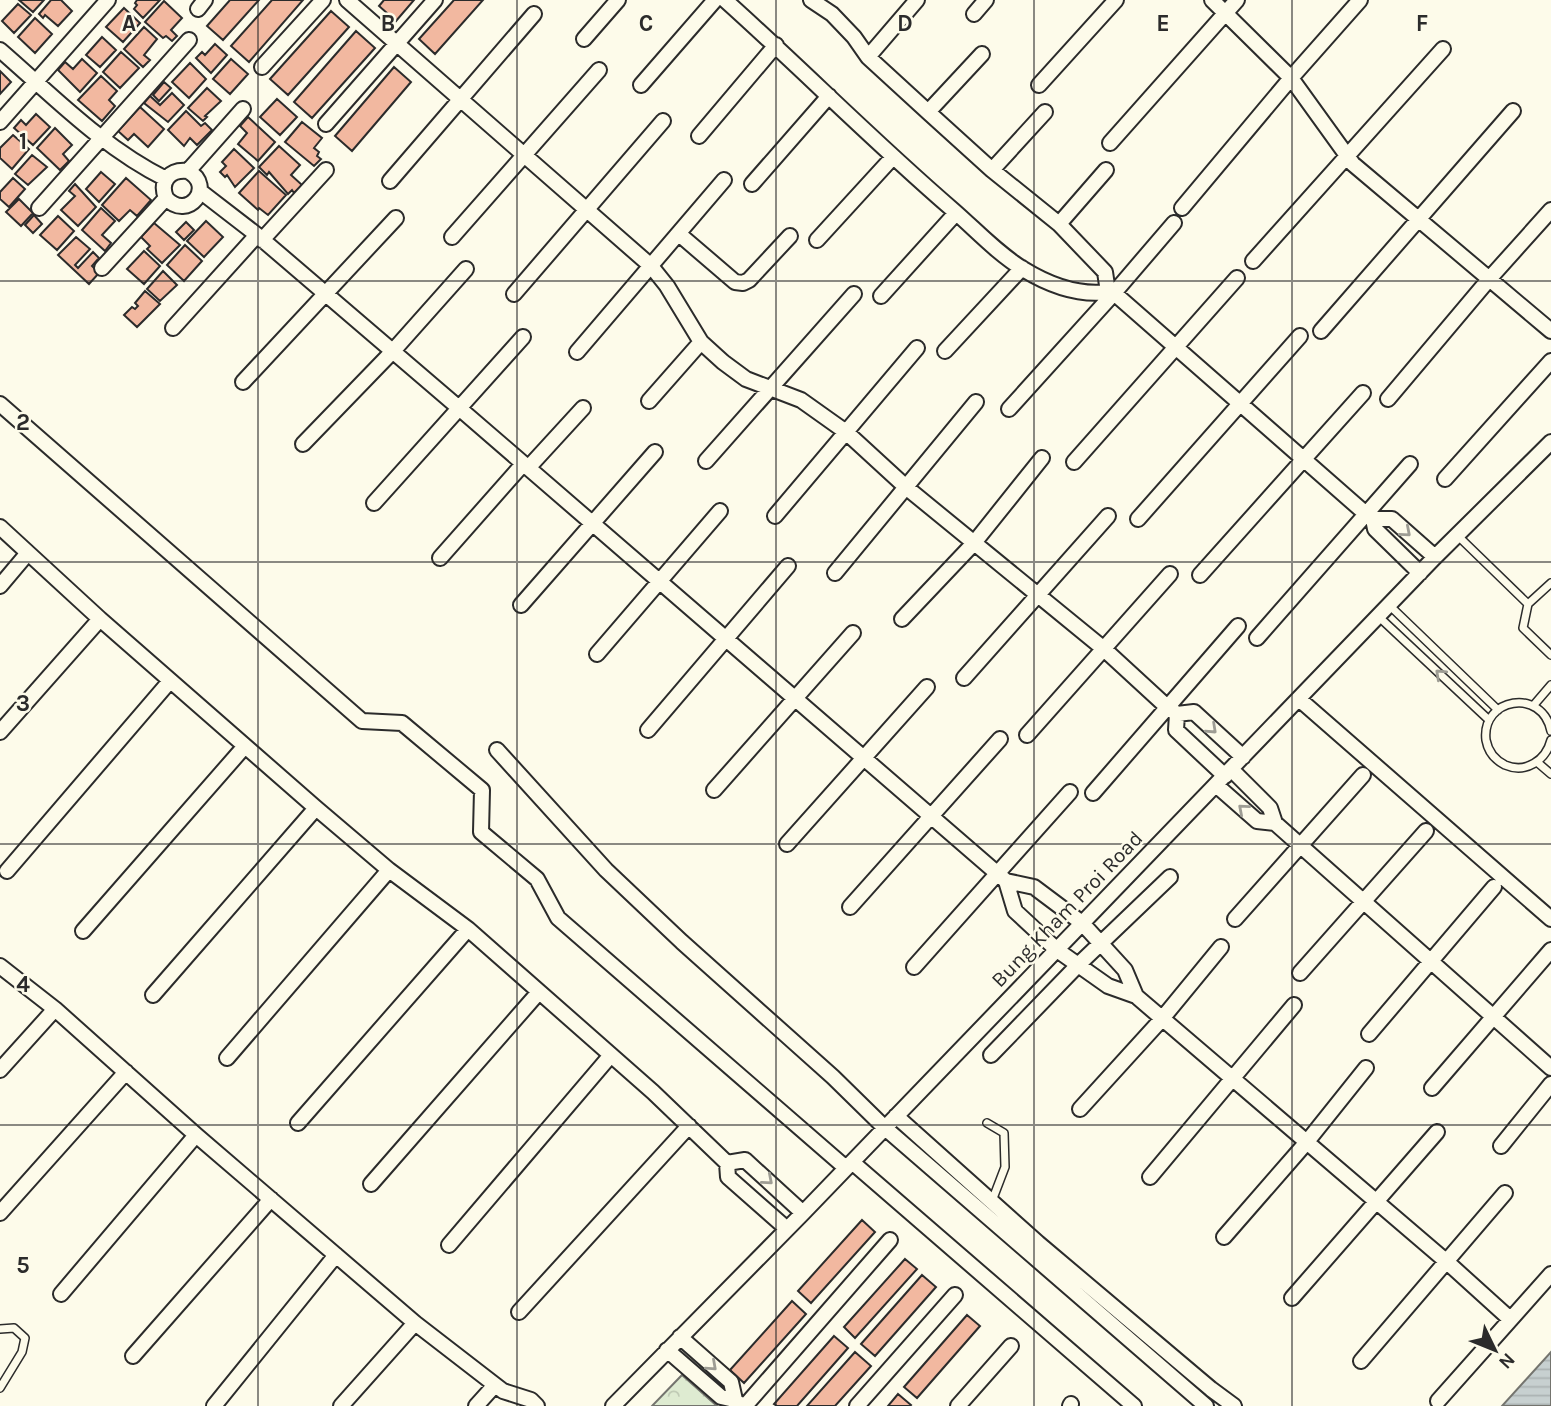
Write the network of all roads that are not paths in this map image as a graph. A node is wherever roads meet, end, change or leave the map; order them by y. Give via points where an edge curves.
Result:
1 (108, 0) edge
2 (323, 0) edge
3 (347, 0) edge
4 (435, 0) edge
5 (618, 0) edge
6 (724, 0) edge
7 (918, 0) edge
8 (986, 0) edge
9 (1116, 0) edge
10 (1212, 0) edge
11 (1237, 0) edge
12 (1360, 0) edge
13 (815, 1) edge
14 (1225, 13) junction
15 (534, 14) dead end
16 (974, 14) dead end
17 (584, 39) dead end
18 (188, 40) dead end
19 (397, 44) junction
20 (776, 46) junction
21 (1443, 49) dead end
22 (0, 50) edge
23 (982, 54) dead end
24 (868, 57) junction
25 (262, 67) dead end
26 (599, 70) dead end
27 (1291, 78) junction
28 (36, 81) junction
29 (641, 85) dead end
30 (1040, 85) dead end
31 (829, 96) junction
32 (460, 99) junction
33 (243, 109) dead end
34 (1513, 111) dead end
35 (928, 112) junction
36 (1045, 113) dead end
37 (663, 121) dead end
38 (0, 122) edge
39 (326, 124) dead end
40 (699, 136) dead end
41 (101, 137) junction
42 (1110, 143) dead end
43 (524, 154) junction
44 (1347, 156) junction
45 (892, 157) junction
46 (327, 170) dead end
47 (992, 170) junction
48 (1107, 170) dead end
49 (188, 171) junction
50 (166, 179) junction
51 (724, 180) dead end
52 (390, 181) dead end
53 (752, 184) dead end
54 (200, 191) junction
55 (166, 198) junction
56 (38, 208) dead end
57 (1182, 208) dead end
58 (589, 209) junction
59 (1551, 210) edge
60 (956, 213) junction
61 (396, 218) dead end
62 (1420, 219) junction
63 (1174, 223) dead end
64 (1059, 224) junction
65 (680, 234) junction
66 (790, 236) dead end
67 (452, 237) dead end
68 (260, 238) junction
69 (817, 240) dead end
70 (1253, 261) dead end
71 (651, 265) junction
72 (102, 268) dead end
73 (1022, 268) junction
74 (466, 269) dead end
75 (1237, 278) dead end
76 (1490, 278) junction
77 (326, 293) junction
78 (1111, 293) junction
79 (514, 294) dead end
80 (854, 294) dead end
81 (881, 296) dead end
82 (173, 328) dead end
83 (1321, 331) dead end
84 (1551, 331) edge
85 (1300, 336) dead end
86 (523, 337) dead end
87 (701, 342) junction
88 (1176, 347) junction
89 (917, 348) dead end
90 (393, 351) junction
91 (945, 351) dead end
92 (577, 352) dead end
93 (1551, 361) edge
94 (243, 382) dead end
95 (768, 388) junction
96 (1363, 393) dead end
97 (1388, 399) dead end
98 (649, 401) dead end
99 (976, 402) dead end
100 (0, 404) edge
101 (1240, 404) junction
102 (460, 408) junction
103 (583, 408) dead end
104 (1009, 409) dead end
105 (846, 432) junction
106 (1551, 442) edge
107 (303, 444) dead end
108 (655, 452) dead end
109 (1042, 458) dead end
110 (1304, 459) junction
111 (706, 461) dead end
112 (1074, 462) dead end
113 (1410, 464) dead end
114 (526, 466) junction
115 (1445, 480) dead end
116 (907, 488) junction
117 (374, 503) dead end
118 (720, 511) dead end
119 (775, 516) dead end
120 (1108, 516) dead end
121 (1370, 516) junction
122 (1138, 519) dead end
123 (593, 524) junction
124 (0, 527) edge
125 (1458, 536) junction
126 (974, 543) junction
127 (27, 554) junction
128 (1435, 557) junction
129 (440, 558) dead end
130 (788, 566) dead end
131 (835, 573) dead end
132 (1420, 573) junction
133 (1170, 575) dead end
134 (1200, 575) dead end
135 (659, 581) junction
136 (1551, 583) edge
137 (0, 586) edge
138 (1038, 595) junction
139 (1528, 604) junction
140 (521, 605) dead end
141 (1384, 610) junction
142 (100, 619) junction
143 (902, 619) dead end
144 (1238, 625) dead end
145 (853, 633) dead end
146 (1257, 638) dead end
147 (726, 639) junction
148 (1104, 649) junction
149 (597, 654) dead end
150 (1551, 655) edge
151 (964, 678) dead end
152 (170, 681) junction
153 (1551, 685) edge
154 (927, 687) dead end
155 (795, 699) junction
156 (1299, 699) junction
157 (1533, 706) junction
158 (1171, 710) junction
159 (1497, 710) junction
160 (1489, 720) junction
161 (648, 730) dead end
162 (1551, 731) edge
163 (0, 732) edge
164 (1027, 734) dead end
165 (1000, 739) dead end
166 (1551, 740) edge
167 (245, 746) junction
168 (497, 750) dead end
169 (1548, 755) edge
170 (1243, 757) junction
171 (863, 758) junction
172 (1537, 762) junction
173 (1551, 774) edge
174 (1363, 775) dead end
175 (1224, 777) junction
176 (714, 790) dead end
177 (1070, 792) dead end
178 (1093, 793) dead end
179 (316, 808) junction
180 (931, 816) junction
181 (1275, 823) junction
182 (1426, 831) dead end
183 (787, 844) dead end
184 (1301, 846) junction
185 (389, 870) junction
186 (7, 871) dead end
187 (1170, 877) dead end
188 (1002, 878) junction
189 (1494, 887) dead end
190 (1363, 901) junction
191 (850, 907) dead end
192 (1235, 919) dead end
193 (1551, 919) edge
194 (1082, 923) junction
195 (468, 929) junction
196 (83, 931) dead end
197 (1101, 943) junction
198 (1222, 947) dead end
199 (1056, 950) junction
200 (1551, 950) edge
201 (1429, 961) junction
202 (1078, 965) junction
203 (0, 967) edge
204 (915, 967) dead end
205 (1300, 972) dead end
206 (539, 992) junction
207 (153, 995) dead end
208 (1136, 996) junction
209 (1294, 1005) dead end
210 (55, 1009) junction
211 (1494, 1019) junction
212 (1161, 1020) junction
213 (1369, 1034) dead end
214 (611, 1055) junction
215 (991, 1055) dead end
216 (227, 1058) dead end
217 (1366, 1068) dead end
218 (1551, 1068) edge
219 (0, 1070) edge
220 (126, 1072) junction
221 (1232, 1080) junction
222 (1551, 1084) edge
223 (1432, 1088) dead end
224 (1080, 1109) dead end
225 (896, 1116) junction
226 (298, 1123) dead end
227 (987, 1123) dead end
228 (689, 1126) junction
229 (885, 1128) junction
230 (1437, 1132) dead end
231 (196, 1135) junction
232 (1306, 1143) junction
233 (1501, 1146) dead end
234 (727, 1163) junction
235 (849, 1165) junction
236 (1150, 1177) dead end
237 (372, 1184) dead end
238 (1505, 1193) dead end
239 (271, 1199) junction
240 (992, 1201) junction
241 (1376, 1201) junction
242 (0, 1213) edge
243 (803, 1213) junction
244 (787, 1229) junction
245 (1224, 1237) dead end
246 (890, 1240) dead end
247 (449, 1245) dead end
248 (336, 1255) junction
249 (1447, 1262) junction
250 (1551, 1274) edge
251 (61, 1294) dead end
252 (955, 1295) dead end
253 (1292, 1298) dead end
254 (519, 1312) dead end
255 (1510, 1319) junction
256 (415, 1323) junction
257 (0, 1329) edge
258 (680, 1337) junction
259 (1011, 1346) dead end
260 (667, 1350) junction
261 (133, 1356) dead end
262 (1361, 1361) dead end
263 (0, 1388) edge
264 (499, 1388) junction
265 (1438, 1401) dead end
266 (739, 1404) edge
267 (214, 1406) edge
268 (341, 1406) edge
269 (476, 1406) edge
270 (511, 1406) edge
271 (537, 1406) edge
272 (613, 1406) edge
273 (857, 1406) edge
274 (958, 1406) edge
275 (1134, 1406) edge
276 (1206, 1406) edge
277 (1234, 1406) edge

1 - 28 street
2 - 25 street
3 - 19 street
4 - 19 street
5 - 17 street
6 - 20 street
6 - 29 street
7 - 24 street
8 - 16 street
9 - 30 street
10 - 14 street
11 - 14 street
12 - 27 street
13 - 24 street via 845,26
14 - 27 street
14 - 42 street
15 - 32 street
18 - 41 street
19 - 32 street
19 - 39 street
20 - 31 street
20 - 40 street
21 - 44 street
22 - 28 street
23 - 35 street
24 - 35 street
26 - 43 street
27 - 44 street
27 - 57 street
28 - 38 street
28 - 41 street
31 - 45 street
31 - 53 street
32 - 43 street
32 - 52 street
33 - 49 street
34 - 62 street
35 - 47 street
36 - 47 street
37 - 58 street
41 - 50 street
41 - 56 street
43 - 58 street
43 - 67 street
44 - 62 street
44 - 70 street
45 - 60 street
45 - 69 street
46 - 68 street
47 - 64 street
48 - 64 street
49 - 50 street via 175,171
49 - 54 street via 197,179
50 - 55 street
51 - 65 street
54 - 55 street via 188,205 176,206
54 - 68 street
55 - 72 street
58 - 71 street
58 - 79 street
59 - 76 street
60 - 73 street
60 - 81 street
61 - 77 street
62 - 76 street
62 - 83 street
63 - 78 street
64 - 78 street via 1105,272
65 - 66 street via 735,282 743,283
65 - 71 street
68 - 77 street
68 - 82 street
71 - 87 street
71 - 92 street
73 - 78 street via 1063,289 1090,295
73 - 91 street
74 - 90 street
75 - 88 street
76 - 84 street
76 - 97 street
77 - 90 street
77 - 94 street
78 - 88 street
78 - 104 street
80 - 95 street
85 - 101 street
86 - 102 street
87 - 95 street via 746,379
87 - 98 street
88 - 101 street
88 - 112 street
89 - 105 street
90 - 102 street
90 - 107 street
93 - 115 street
95 - 105 street via 802,400
95 - 111 street
96 - 110 street
99 - 116 street
100 - 235 street via 362,721 401,723 482,790 481,832 537,879 558,918
101 - 110 street
101 - 122 street
102 - 114 street
102 - 117 street
103 - 114 street
105 - 116 street
105 - 119 street
106 - 125 street, Bung Kham Proi Road
108 - 123 street
109 - 126 street
110 - 121 street
110 - 134 street
113 - 121 street
114 - 123 street
114 - 129 street
116 - 126 street
116 - 131 street
118 - 135 street
120 - 138 street
121 -> 128 street via 1392,519
121 - 132 street via 1375,529
121 - 146 street
123 - 135 street
123 - 140 street
124 - 127 street
125 - 128 street, Bung Kham Proi Road
125 - 139 lane
126 - 138 street
126 - 143 street
127 - 137 street
127 - 142 street
128 - 132 street, Bung Kham Proi Road
130 - 147 street
132 - 141 street, Bung Kham Proi Road
133 - 148 street
135 - 147 street
135 - 149 street
136 - 139 lane
138 - 148 street
138 - 151 street
139 - 150 lane via 1523,628
141 - 156 street, Bung Kham Proi Road
141 - 159 lane
160 -> 141 lane
142 - 152 street
142 - 163 street
144 - 158 street
145 - 155 street
147 - 155 street
147 - 161 street
148 - 158 street
148 - 164 street
152 - 167 street
152 - 186 street
153 - 157 lane
154 - 171 street
155 - 171 street
155 - 176 street
156 - 170 street, Bung Kham Proi Road
156 - 193 street
157 - 159 lane via 1517,702
157 - 162 lane via 1546,717
158 -> 170 street via 1194,712
158 - 175 street via 1176,730
158 - 178 street
159 - 160 lane
160 - 172 lane via 1488,746 1497,760 1521,768
165 - 180 street
166 - 169 lane
167 - 179 street
167 - 196 street
168 - 229 street via 606,870
169 - 172 lane
170 - 175 street, Bung Kham Proi Road
171 - 180 street
171 - 183 street
172 - 173 lane
174 - 184 street
175 - 181 street via 1270,808
181 -> 175 street via 1257,821
175 - 194 street, Bung Kham Proi Road
177 - 188 street
179 - 185 street
179 - 207 street
180 - 188 street
180 - 191 street
181 - 184 street
182 - 190 street
184 - 190 street
184 - 192 street
185 - 195 street
185 - 216 street
187 - 197 street
188 - 194 street via 1034,887
188 - 199 street via 1015,911
188 - 204 street
189 - 201 street
190 - 201 street
190 - 205 street
194 - 197 street
194 - 199 street, Bung Kham Proi Road
195 - 206 street
195 - 226 street
197 - 202 street
197 - 208 street via 1125,970
198 - 212 street
199 - 202 street
199 - 225 street, Bung Kham Proi Road
200 - 211 street
201 - 211 street
201 - 213 street
202 - 208 street via 1108,986
202 - 215 street
203 - 210 street
206 - 214 street
206 - 237 street
208 - 212 street
209 - 221 street
210 - 219 street
210 - 220 street
211 - 218 street
211 - 223 street
212 - 221 street
212 - 224 street
214 - 228 street
214 - 247 street
217 - 232 street
220 - 231 street
220 - 242 street
221 - 232 street
221 - 236 street
222 - 233 street
225 - 229 street, Bung Kham Proi Road
225 - 240 street
227 - 240 lane via 1004,1133 1004,1167
228 - 234 street
228 - 254 street
229 - 235 street, Bung Kham Proi Road
229 - 276 street
230 - 241 street
231 - 239 street
231 - 251 street
232 - 241 street
232 - 245 street
234 -> 243 street via 745,1160
234 - 244 street via 729,1177
235 - 243 street, Bung Kham Proi Road
235 - 275 street
238 - 249 street
239 - 248 street
239 - 261 street
240 - 277 street
241 - 249 street
241 - 253 street
243 - 244 street, Bung Kham Proi Road
244 - 258 street, Bung Kham Proi Road
246 - 266 street
248 - 256 street
248 - 267 street
249 - 255 street
249 - 262 street
250 - 255 street
252 - 273 street
255 - 265 street
256 - 264 street
256 - 268 street
257 - 263 lane via 14,1328 25,1338 22,1352
258 - 260 street, Bung Kham Proi Road
258 -> 266 street via 731,1382
259 - 274 street
260 - 266 street via 721,1397
260 - 272 street, Bung Kham Proi Road
264 - 269 street
264 - 270 street
264 - 271 street

